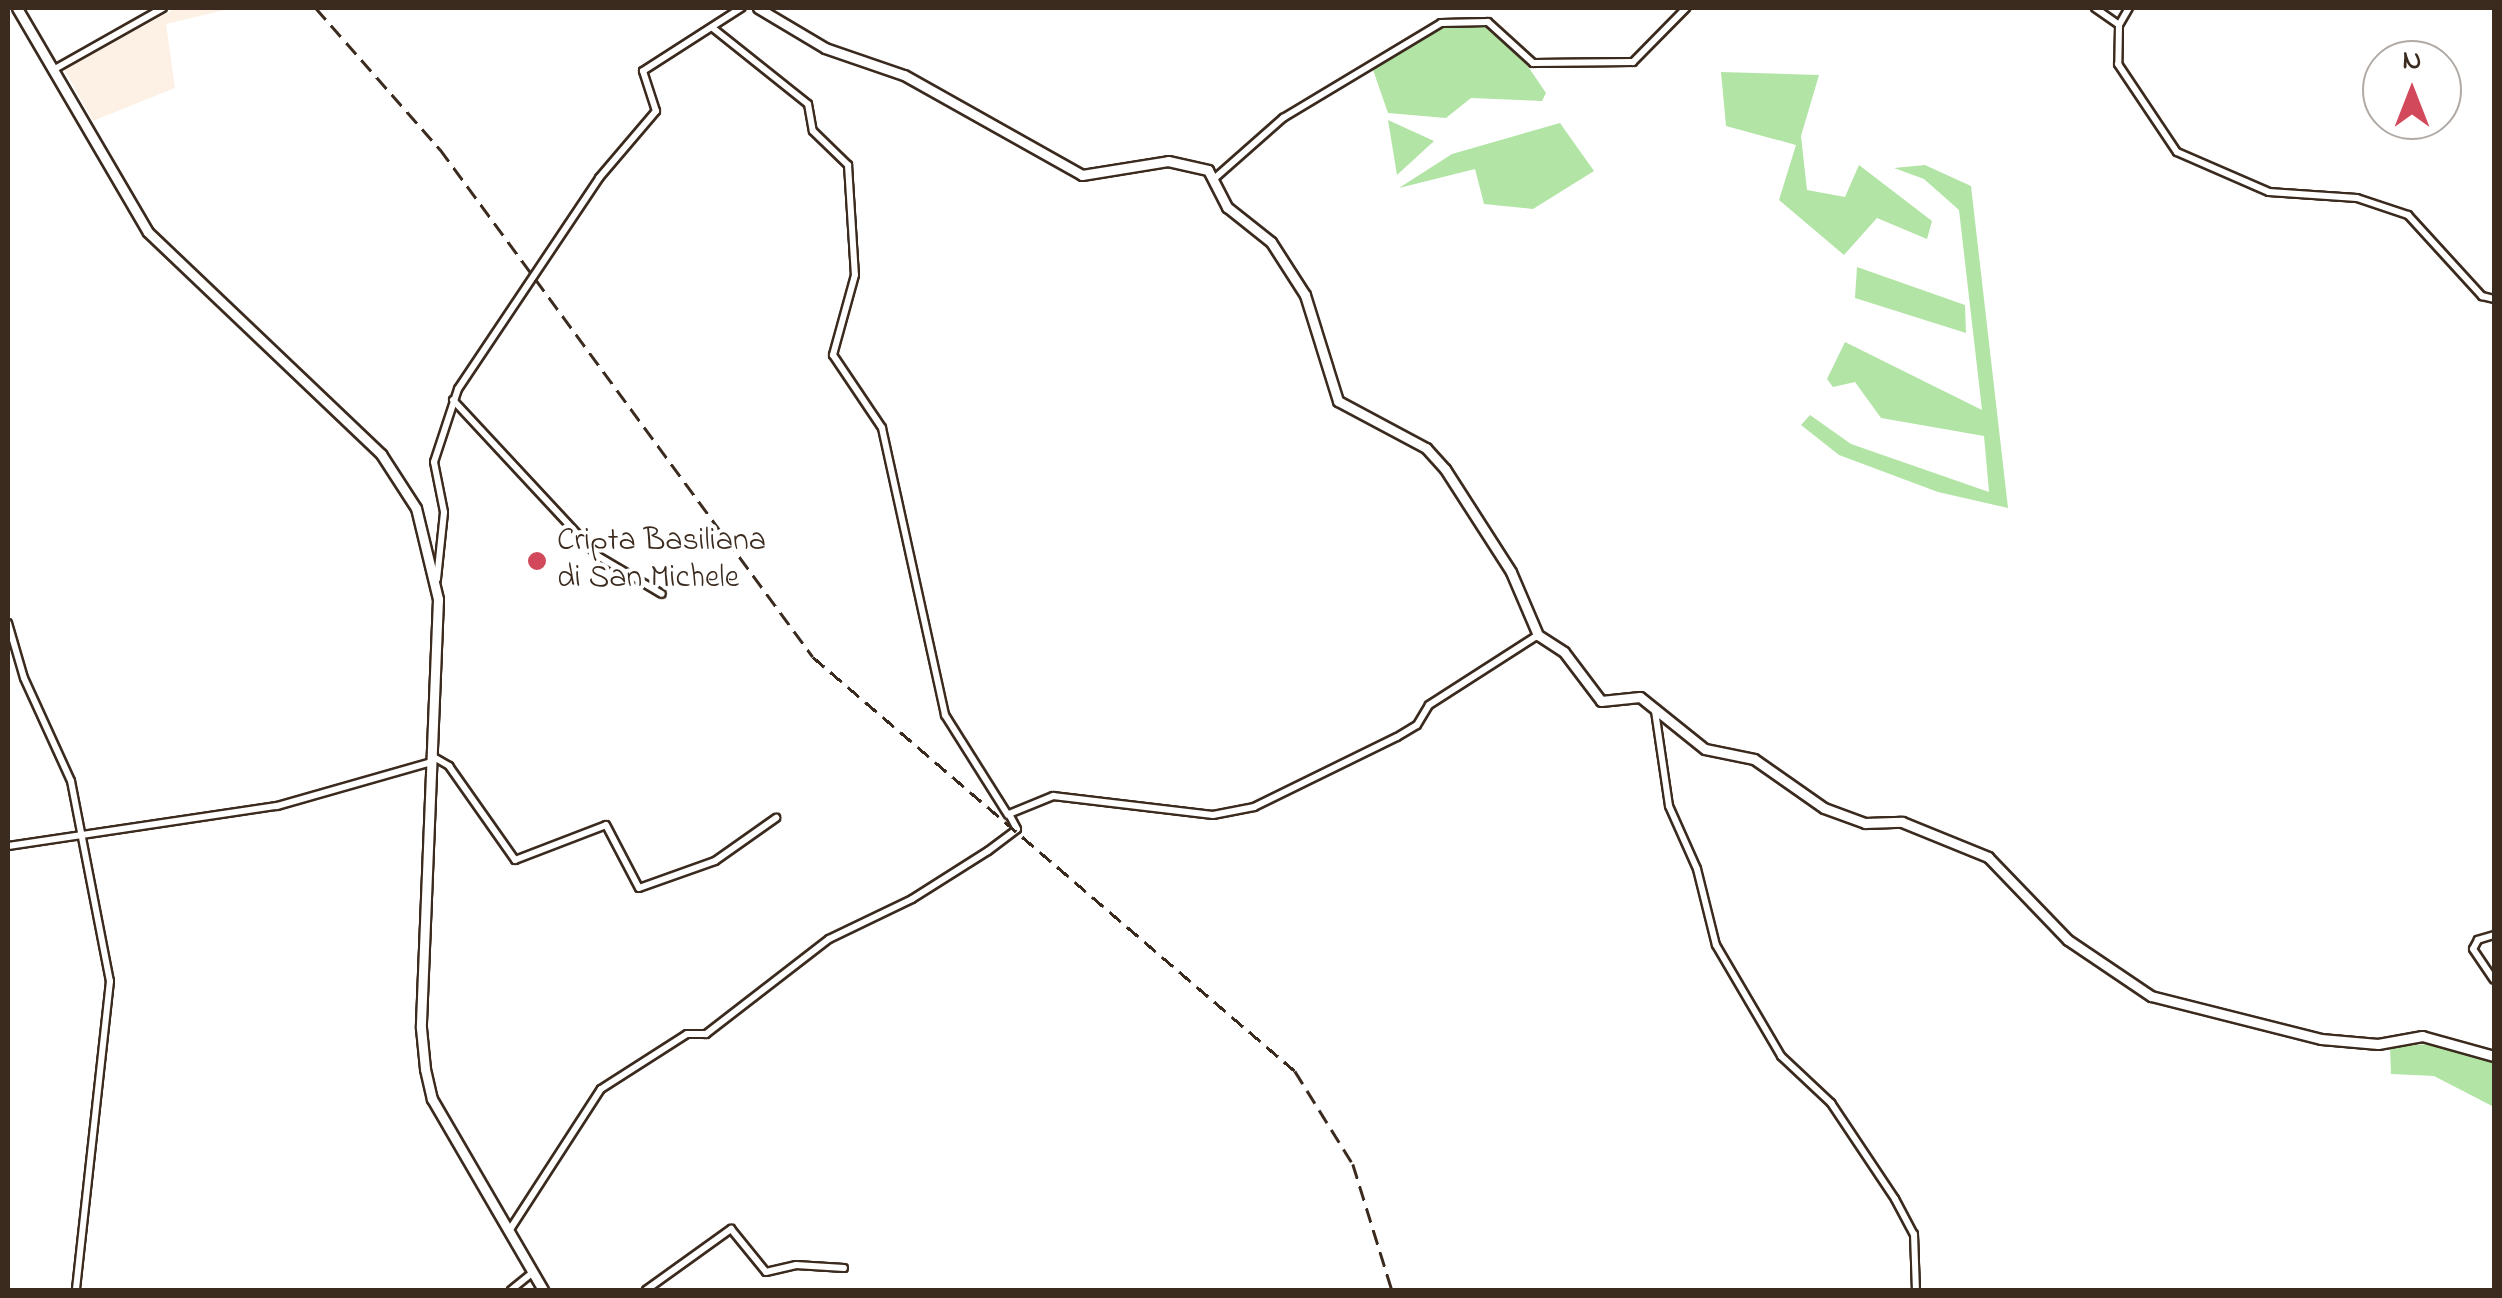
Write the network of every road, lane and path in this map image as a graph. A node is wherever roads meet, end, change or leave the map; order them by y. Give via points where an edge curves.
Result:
1 (17, 8) edge
2 (163, 8) edge
3 (740, 8) edge
4 (758, 8) edge
5 (1686, 8) edge
6 (2095, 8) edge
7 (2129, 8) edge
8 (2119, 25) junction
9 (714, 29) junction
10 (53, 70) junction
11 (1214, 178) junction
12 (2494, 299) edge
13 (453, 400) junction
14 (437, 578) junction
15 (662, 594) dead end
16 (8, 622) edge
17 (1538, 634) junction
18 (1655, 709) junction
19 (431, 758) junction
20 (1008, 815) junction
21 (776, 818) dead end
22 (80, 833) junction
23 (8, 846) edge
24 (2494, 935) edge
25 (2494, 980) edge
26 (2494, 1056) edge
27 (508, 1232) junction
28 (844, 1268) dead end
29 (532, 1273) junction
30 (76, 1290) edge
31 (510, 1290) edge
32 (543, 1290) edge
33 (646, 1290) edge
34 (1916, 1290) edge

1 - 10 street
2 - 10 street
3 - 9 street
4 - 11 street via 825,48 904,75 1082,175 1168,161 1208,170
5 - 11 street via 1632,62 1533,63 1488,22 1441,23 1283,118
6 - 8 street
7 - 8 street
8 - 12 street via 2118,64 2177,152 2269,192 2356,198 2408,214 2482,296
9 - 13 street via 643,71 656,111 600,178
9 - 20 street via 808,104 813,130 848,165 855,275 834,354 882,428 945,715
10 - 14 street via 156,242 393,468 422,524
11 - 17 street via 1228,207 1271,242 1305,295 1338,401 1426,448 1452,478 1511,572
13 - 14 street via 434,462 444,512
13 - 15 street via 598,556
14 - 19 street
16 - 22 street via 24,678 72,781
17 - 18 street via 1564,652 1601,701 1640,697
17 - 20 street via 1430,705 1398,737 1254,807 1213,815 1053,796
18 - 26 street via 1705,749 1754,759 1824,808 1865,823 1902,822 2000,864 2068,940 2151,996 2321,1039 2378,1044 2422,1036
18 - 34 street via 1669,806 1697,869 1716,945 1780,1056 1831,1103 1895,1199 1914,1234
19 - 21 street via 449,766 515,860 606,825 639,888 715,861
19 - 22 street via 278,806
19 - 27 street via 425,1068 432,1099
20 - 27 street via 1018,829 988,851 828,940 706,1034 687,1034 601,1089
22 - 23 street
22 - 30 street via 112,1005 102,1042 100,1113
24 - 25 street via 2478,940 2474,949
27 - 29 street
28 - 33 street via 796,1265 766,1272 731,1229
29 - 31 street
29 - 32 street

